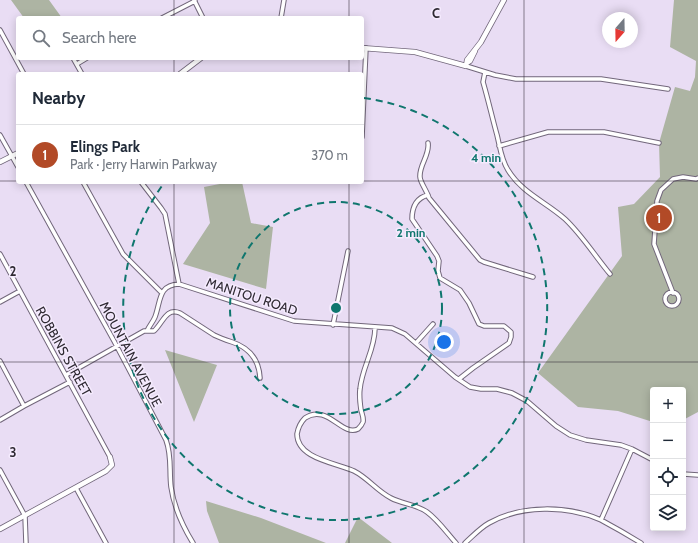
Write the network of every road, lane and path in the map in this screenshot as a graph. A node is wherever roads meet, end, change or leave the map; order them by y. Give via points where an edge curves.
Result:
1 (284, 0) edge
2 (504, 0) edge
3 (195, 1) edge
4 (166, 16) edge
5 (202, 16) edge
6 (281, 16) edge
7 (0, 30) edge
8 (364, 48) edge
9 (16, 59) edge
10 (16, 60) edge
11 (74, 60) edge
12 (84, 60) edge
13 (198, 60) edge
14 (364, 60) edge
15 (77, 64) junction
16 (466, 64) junction
17 (23, 72) edge
18 (81, 72) edge
19 (183, 72) edge
20 (363, 72) edge
21 (485, 72) junction
22 (668, 89) dead end
23 (0, 135) edge
24 (428, 143) dead end
25 (659, 143) dead end
26 (500, 146) junction
27 (16, 154) edge
28 (12, 156) junction
29 (0, 162) edge
30 (16, 163) edge
31 (698, 178) edge
32 (27, 184) edge
33 (84, 184) edge
34 (143, 184) edge
35 (428, 195) junction
36 (348, 251) dead end
37 (0, 254) edge
38 (610, 274) dead end
39 (533, 277) dead end
40 (180, 284) junction
41 (20, 291) junction
42 (673, 292) dead end
43 (162, 293) junction
44 (0, 302) edge
45 (433, 324) dead end
46 (333, 325) junction
47 (375, 328) junction
48 (147, 331) junction
49 (416, 343) junction
50 (116, 347) junction
51 (0, 361) edge
52 (66, 375) junction
53 (260, 378) dead end
54 (460, 379) junction
55 (70, 382) junction
56 (24, 406) junction
57 (0, 420) edge
58 (632, 449) junction
59 (110, 457) joint
60 (651, 459) edge
61 (0, 470) edge
62 (686, 474) edge
63 (698, 475) edge
64 (76, 488) junction
65 (24, 516) junction
66 (601, 520) junction
67 (0, 529) edge
68 (26, 542) edge
69 (106, 543) edge
70 (193, 543) edge
71 (456, 543) edge
72 (465, 543) edge
73 (641, 543) edge

1 - 6 street
2 - 16 street via 490,29
3 - 4 street
3 - 5 street
7 - 9 street
8 - 16 street via 415,52
10 - 17 street
11 - 15 street
12 - 15 street
13 - 19 street
14 - 20 street
15 - 18 street
16 - 21 street
21 - 22 street via 516,79 601,79
21 - 26 street via 483,82
23 - 28 street
24 - 35 street via 420,172
25 - 26 street via 604,132 548,132
26 - 38 street via 507,169 519,185 566,220
27 - 28 street
28 - 29 street
28 - 30 street
31 - 42 street via 673,179 661,190 657,201 654,244
32 - 50 street, MOUNTAIN AVENUE
33 - 43 street via 123,254
34 - 40 street via 165,214
35 - 39 street via 480,260
35 - 54 street via 417,201 412,219 437,256 439,276 460,290 470,303 479,324 504,326 511,334 506,346
36 - 46 street
37 - 41 street, ROBBINS STREET
40 - 43 street via 169,286
40 - 46 street, MANITOU ROAD via 294,321
41 - 44 street
41 - 52 street, ROBBINS STREET
43 - 48 street
45 - 49 street
46 - 47 street, MANITOU ROAD
47 - 49 street, MANITOU ROAD via 398,331
47 - 71 street via 372,348 361,379 362,425 358,429 350,430 327,416 314,414 300,424 298,440 301,446 317,459 351,470 387,496 427,511
48 - 50 street
48 - 53 street via 156,330 169,313 178,312 215,336 246,349 257,362
49 - 54 street, MANITOU ROAD
50 - 52 street
50 - 70 street, MOUNTAIN AVENUE via 169,448 173,498 181,522
51 - 56 street
52 - 55 street, ROBBINS STREET
54 - 58 street, MANITOU ROAD via 476,388 498,389 520,396 556,426 578,438 614,443
55 - 56 street
55 - 59 street, ROBBINS STREET
56 - 57 street
58 - 60 street, MANITOU ROAD
58 - 66 street
59 - 64 street via 112,465 109,470
61 - 65 street
62 - 63 street
64 - 65 street
64 - 69 street
65 - 67 street
65 - 68 street
66 - 72 street via 567,511 532,510 494,520
66 - 73 street

